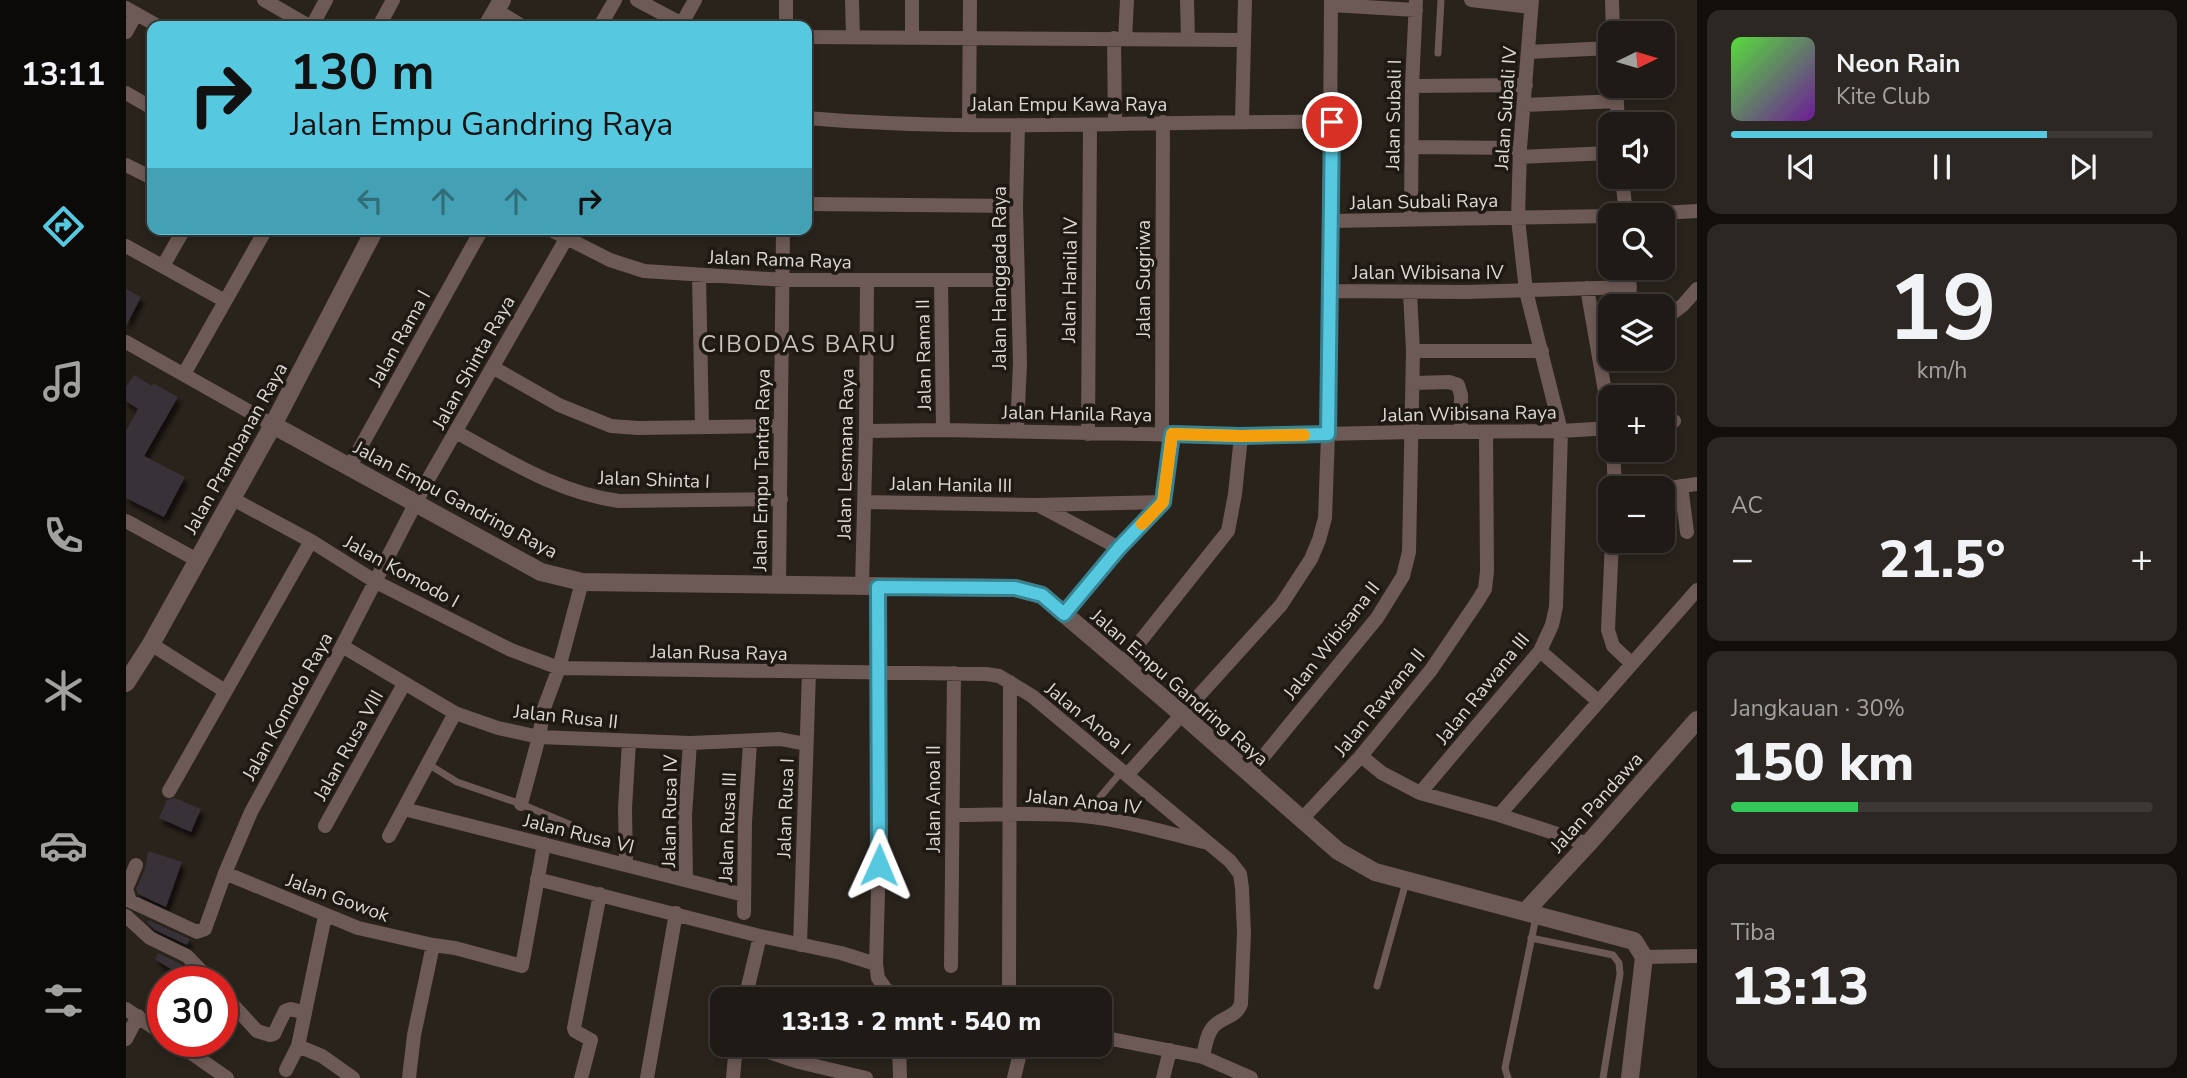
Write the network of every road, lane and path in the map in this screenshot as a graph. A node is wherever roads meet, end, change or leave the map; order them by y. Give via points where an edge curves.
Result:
1 (264, 0) edge
2 (326, 0) edge
3 (393, 0) edge
4 (615, 0) edge
5 (636, 0) edge
6 (695, 0) edge
7 (786, 0) edge
8 (852, 0) edge
9 (912, 0) edge
10 (970, 0) edge
11 (1127, 0) edge
12 (1187, 0) edge
13 (1245, 0) edge
14 (1441, 0) edge
15 (1471, 0) edge
16 (1612, 0) edge
17 (1331, 3) edge
18 (1532, 4) edge
19 (1416, 5) edge
20 (131, 11) edge
21 (495, 12) edge
22 (149, 21) edge
23 (301, 21) edge
24 (313, 21) edge
25 (382, 21) edge
26 (512, 21) edge
27 (603, 21) edge
28 (675, 21) edge
29 (685, 21) edge
30 (786, 21) edge
31 (1613, 21) edge
32 (126, 32) edge
33 (812, 37) edge
34 (853, 37) junction
35 (912, 38) junction
36 (1188, 38) junction
37 (969, 39) junction
38 (1120, 39) junction
39 (1243, 40) junction
40 (1598, 49) edge
41 (1528, 52) junction
42 (1438, 53) dead end
43 (1526, 85) junction
44 (1412, 86) junction
45 (126, 93) edge
46 (1617, 98) edge
47 (1617, 101) junction
48 (147, 105) edge
49 (1525, 105) junction
50 (1617, 112) edge
51 (812, 118) edge
52 (1242, 121) junction
53 (1163, 122) junction
54 (1332, 122) junction
55 (969, 124) junction
56 (1115, 124) junction
57 (1018, 125) junction
58 (1090, 126) junction
59 (1411, 147) junction
60 (1520, 153) junction
61 (1598, 153) edge
62 (126, 165) edge
63 (147, 176) edge
64 (812, 204) edge
65 (1016, 206) junction
66 (1697, 211) edge
67 (1675, 212) edge
68 (1598, 216) edge
69 (1518, 219) junction
70 (1411, 220) junction
71 (1331, 221) junction
72 (181, 235) edge
73 (263, 235) edge
74 (370, 235) edge
75 (479, 235) edge
76 (559, 235) edge
77 (783, 235) edge
78 (566, 239) junction
79 (126, 246) edge
80 (163, 266) junction
81 (699, 276) junction
82 (784, 280) junction
83 (941, 280) junction
84 (1018, 280) junction
85 (1630, 280) edge
86 (867, 281) junction
87 (1630, 287) junction
88 (1587, 288) junction
89 (1697, 289) edge
90 (1331, 291) junction
91 (1526, 291) junction
92 (1410, 293) junction
93 (1630, 294) edge
94 (225, 301) junction
95 (1675, 311) edge
96 (1598, 327) edge
97 (126, 342) edge
98 (1413, 351) junction
99 (1542, 351) junction
100 (494, 368) junction
101 (184, 374) junction
102 (1413, 383) junction
103 (273, 425) junction
104 (781, 426) junction
105 (702, 427) junction
106 (1598, 429) edge
107 (943, 430) junction
108 (866, 431) junction
109 (1017, 431) junction
110 (1561, 431) junction
111 (456, 432) junction
112 (1412, 432) junction
113 (1461, 432) junction
114 (1486, 432) junction
115 (1088, 434) junction
116 (1328, 434) junction
117 (1167, 435) junction
118 (1241, 436) junction
119 (350, 466) junction
120 (1697, 484) edge
121 (1681, 486) junction
122 (1675, 487) edge
123 (231, 498) junction
124 (781, 499) junction
125 (864, 502) junction
126 (1163, 502) junction
127 (415, 503) junction
128 (1037, 505) junction
129 (126, 521) edge
130 (1687, 532) dead end
131 (311, 541) junction
132 (1119, 548) junction
133 (1611, 553) edge
134 (197, 560) junction
135 (376, 582) junction
136 (583, 582) junction
137 (779, 585) junction
138 (870, 587) junction
139 (1697, 590) edge
140 (1064, 614) junction
141 (150, 644) junction
142 (342, 646) junction
143 (1540, 651) junction
144 (1123, 663) junction
145 (1631, 663) junction
146 (559, 667) junction
147 (878, 671) junction
148 (809, 672) junction
149 (954, 673) junction
150 (126, 682) edge
151 (1010, 682) junction
152 (404, 684) junction
153 (225, 691) junction
154 (1598, 701) junction
155 (456, 713) junction
156 (1183, 715) junction
157 (1697, 720) edge
158 (539, 737) junction
159 (629, 742) junction
160 (750, 742) junction
161 (690, 743) junction
162 (806, 744) junction
163 (1361, 756) junction
164 (428, 764) junction
165 (1124, 773) junction
166 (1249, 774) junction
167 (169, 792) dead end
168 (1420, 793) junction
169 (521, 804) junction
170 (404, 809) junction
171 (1009, 812) junction
172 (953, 815) junction
173 (1499, 815) junction
174 (1084, 816) junction
175 (1302, 820) junction
176 (325, 826) dead end
177 (576, 827) dead end
178 (389, 836) dead end
179 (544, 844) junction
180 (1208, 844) junction
181 (1588, 844) junction
182 (136, 865) dead end
183 (626, 865) junction
184 (225, 873) junction
185 (537, 879) junction
186 (686, 880) junction
187 (1406, 881) junction
188 (600, 894) junction
189 (744, 895) junction
190 (676, 913) junction
191 (744, 913) dead end
192 (1531, 914) junction
193 (126, 916) edge
194 (325, 916) junction
195 (760, 936) junction
196 (1531, 937) junction
197 (433, 945) junction
198 (800, 946) junction
199 (1697, 956) edge
200 (1644, 957) junction
201 (876, 964) junction
202 (197, 966) edge
203 (951, 966) dead end
204 (1009, 984) dead end
205 (1377, 986) dead end
206 (748, 987) edge
207 (884, 987) edge
208 (238, 1010) edge
209 (132, 1013) edge
210 (305, 1013) junction
211 (147, 1023) edge
212 (126, 1039) edge
213 (1112, 1039) edge
214 (298, 1046) junction
215 (1170, 1050) junction
216 (197, 1057) edge
217 (735, 1057) edge
218 (784, 1057) edge
219 (899, 1057) edge
220 (1019, 1057) edge
221 (1203, 1057) junction
222 (286, 1070) dead end
223 (227, 1078) edge
224 (353, 1078) edge
225 (409, 1078) edge
226 (581, 1078) edge
227 (648, 1078) edge
228 (733, 1078) edge
229 (866, 1078) edge
230 (900, 1078) edge
231 (1014, 1078) edge
232 (1163, 1078) edge
233 (1251, 1078) edge
234 (1508, 1078) edge
235 (1603, 1078) edge
236 (1630, 1078) edge

1 - 23 street
2 - 24 street
3 - 25 street
4 - 27 street
5 - 28 street
6 - 29 street
7 - 30 street
8 - 34 street
9 - 35 street
10 - 37 street
11 - 38 street
12 - 36 street
13 - 39 street
14 - 42 lane
15 - 18 street
16 - 31 street
17 - 19 street
17 - 54 street
18 - 41 street, Jalan Subali IV
19 - 44 street, Jalan Subali I
20 - 22 street
20 - 32 street
21 - 26 street
33 - 34 street
34 - 35 street
35 - 37 street
36 - 38 street
36 - 39 street
37 - 38 street
37 - 55 street
38 - 56 street
39 - 52 street
40 - 41 street
41 - 43 street, Jalan Subali IV
43 - 44 street
43 - 49 street, Jalan Subali IV
44 - 59 street, Jalan Subali I
45 - 48 street
46 - 47 street
47 - 49 street
47 - 50 street
49 - 60 street, Jalan Subali IV
51 - 55 street, Jalan Empu Kawa Raya
52 - 53 street, Jalan Empu Kawa Raya
52 - 54 street, Jalan Empu Kawa Raya
53 - 56 street, Jalan Empu Kawa Raya
53 - 117 street, Jalan Sugriwa
54 - 71 street
55 - 57 street, Jalan Empu Kawa Raya
56 - 58 street, Jalan Empu Kawa Raya
57 - 58 street, Jalan Empu Kawa Raya
57 - 65 street, Jalan Hanggada Raya
58 - 115 street, Jalan Hanila IV
59 - 60 street
59 - 70 street, Jalan Subali I
60 - 61 street
60 - 69 street, Jalan Subali IV
62 - 63 street
64 - 65 street
65 - 84 street, Jalan Hanggada Raya
66 - 67 street
68 - 69 street, Jalan Subali Raya
69 - 70 street, Jalan Subali Raya
69 - 91 street, Jalan Subali IV
70 - 71 street, Jalan Subali Raya
71 - 90 street
72 - 80 street
73 - 94 street
74 - 103 street, Jalan Prambanan Raya
75 - 119 street, Jalan Rama I
76 - 78 street, Jalan Rama Raya
77 - 82 street, Jalan Empu Tantra Raya
78 - 81 street, Jalan Rama Raya via 644,271
78 - 100 street, Jalan Shinta Raya
79 - 80 street
80 - 94 street
81 - 82 street, Jalan Rama Raya
81 - 105 street
82 - 86 street, Jalan Rama Raya
82 - 104 street, Jalan Empu Tantra Raya
83 - 84 street, Jalan Rama Raya
83 - 86 street, Jalan Rama Raya
83 - 107 street, Jalan Rama II
84 - 109 street, Jalan Hanggada Raya
85 - 87 street
86 - 108 street, Jalan Lesmana Raya
87 - 88 street, Jalan Wibisana IV
87 - 93 street
88 - 91 street, Jalan Wibisana IV
88 - 96 street
89 - 95 street
90 - 92 street, Jalan Wibisana IV
90 - 116 street
91 - 92 street, Jalan Wibisana IV
91 - 99 street, Jalan Subali IV
92 - 98 street, Jalan Wibisana II
94 - 101 street
97 - 101 street
98 - 99 street
98 - 102 street, Jalan Wibisana II
99 - 110 street, Jalan Rawana III
100 - 105 street via 559,405 611,426
100 - 111 street, Jalan Shinta Raya
101 - 103 street
102 - 112 street, Jalan Wibisana II
102 - 113 street via 1458,384
103 - 119 street, Jalan Empu Gandring Raya
103 - 123 street, Jalan Prambanan Raya
104 - 105 street
104 - 124 street, Jalan Empu Tantra Raya
106 - 110 street, Jalan Wibisana Raya
107 - 108 street, Jalan Hanila Raya
107 - 109 street, Jalan Hanila Raya
108 - 125 street, Jalan Lesmana Raya
109 - 115 street, Jalan Hanila Raya
110 - 114 street, Jalan Wibisana Raya
110 - 143 street, Jalan Rawana III via 1556,607
111 - 124 street, Jalan Shinta I via 541,478 600,499
111 - 127 street, Jalan Shinta Raya
112 - 113 street, Jalan Wibisana Raya
112 - 116 street, Jalan Wibisana Raya
112 - 166 street, Jalan Wibisana II via 1409,552 1403,576 1377,618
113 - 114 street, Jalan Wibisana Raya
114 - 163 street, Jalan Rawana II via 1485,589 1431,670
115 - 117 street, Jalan Hanila Raya
116 - 118 street, Jalan Hanila Raya
116 - 156 street via 1325,518 1311,559 1281,606
117 - 118 street, Jalan Hanila Raya
117 - 126 street, Jalan Sugriwa
118 - 144 street via 1228,531
119 - 127 street, Jalan Empu Gandring Raya
120 - 121 street
121 - 122 street
121 - 130 street
123 - 131 street, Jalan Komodo I
123 - 134 street, Jalan Prambanan Raya
124 - 137 street, Jalan Empu Tantra Raya
125 - 128 street, Jalan Hanila III
125 - 138 street, Jalan Lesmana Raya
126 - 128 street, Jalan Hanila III
126 - 132 street
127 - 135 street, Jalan Komodo Raya
127 - 136 street, Jalan Empu Gandring Raya via 541,572
128 - 132 street, Jalan Hanila III
129 - 134 street
131 - 135 street, Jalan Komodo I
131 - 153 street
132 - 140 street
133 - 145 street via 1608,630 1614,646
134 - 141 street, Jalan Prambanan Raya
135 - 142 street, Jalan Komodo Raya
135 - 146 street, Jalan Komodo I via 511,650
136 - 137 street, Jalan Empu Gandring Raya
136 - 146 street
137 - 138 street, Jalan Empu Gandring Raya
138 - 140 street, Jalan Empu Gandring Raya via 1015,588 1042,595
138 - 147 street, Jalan Lesmana Raya
139 - 145 street
140 - 144 street, Jalan Empu Gandring Raya
141 - 150 street, Jalan Prambanan Raya
141 - 153 street
142 - 152 street, Jalan Rusa II
142 - 184 street, Jalan Komodo Raya via 251,812
143 - 154 street
143 - 168 street, Jalan Rawana III
144 - 156 street, Jalan Empu Gandring Raya
145 - 154 street
146 - 148 street, Jalan Rusa Raya
146 - 158 street
147 - 148 street, Jalan Rusa Raya
147 - 149 street, Jalan Anoa I
147 - 201 street, Jalan Lesmana Raya
148 - 162 street, Jalan Rusa I
149 - 151 street, Jalan Anoa I via 986,674
149 - 172 street, Jalan Anoa II
151 - 165 street, Jalan Anoa I
151 - 171 street
152 - 155 street, Jalan Rusa II
152 - 176 street, Jalan Rusa VIII
153 - 167 street
154 - 173 street
155 - 158 street, Jalan Rusa II
155 - 164 street
156 - 165 street
156 - 166 street, Jalan Empu Gandring Raya
157 - 181 street, Jalan Pandawa
158 - 159 street, Jalan Rusa II
158 - 169 street
159 - 161 street, Jalan Rusa II
159 - 183 street
160 - 161 street, Jalan Rusa II
160 - 162 street, Jalan Rusa II via 780,739
160 - 189 street, Jalan Rusa III
161 - 186 street, Jalan Rusa IV
162 - 198 street, Jalan Rusa I
163 - 168 street
163 - 175 street, Jalan Rawana II
164 - 169 lane via 457,782
164 - 170 street
165 - 174 lane
165 - 180 street, Jalan Anoa I
166 - 175 street, Jalan Empu Gandring Raya
168 - 173 street
169 - 177 lane
170 - 178 street
170 - 179 street, Jalan Rusa VI
171 - 172 street, Jalan Anoa IV
171 - 174 street, Jalan Anoa IV
171 - 204 street
172 - 203 street, Jalan Anoa II
173 - 181 street
174 - 180 street, Jalan Anoa IV
175 - 187 street, Jalan Empu Gandring Raya via 1355,862
179 - 183 street, Jalan Rusa VI
179 - 185 street
180 - 221 street, Jalan Anoa I via 1240,874 1244,933 1241,1004 1237,1013 1209,1033
181 - 192 street, Jalan Pandawa
182 - 184 street, Jalan Komodo Raya via 127,887 130,901 202,932
183 - 186 street, Jalan Rusa VI
184 - 194 street, Jalan Gowok
185 - 188 street
185 - 197 street, Jalan Gowok via 522,966
186 - 189 street, Jalan Rusa VI
187 - 192 street, Jalan Empu Gandring Raya
187 - 205 lane
188 - 190 street
188 - 226 street via 574,1028 591,1040
189 - 191 street, Jalan Rusa III
190 - 195 street
190 - 227 street
192 - 196 lane
192 - 200 street, Jalan Empu Gandring Raya via 1634,941
193 - 202 street via 150,938 187,956
194 - 197 street, Jalan Gowok
194 - 210 street
195 - 198 street
195 - 206 street
196 - 234 lane via 1505,1068
196 - 235 lane via 1613,955 1619,963
197 - 225 street
198 - 201 street
199 - 200 street
200 - 236 street
201 - 207 street
208 - 210 street via 257,1031 270,1035 285,1011
209 - 211 street
209 - 212 street
210 - 214 street
213 - 215 street
214 - 222 street
214 - 224 street
215 - 221 street
215 - 232 street
216 - 223 street
217 - 228 street
218 - 229 street
219 - 230 street
220 - 231 street
221 - 233 street

